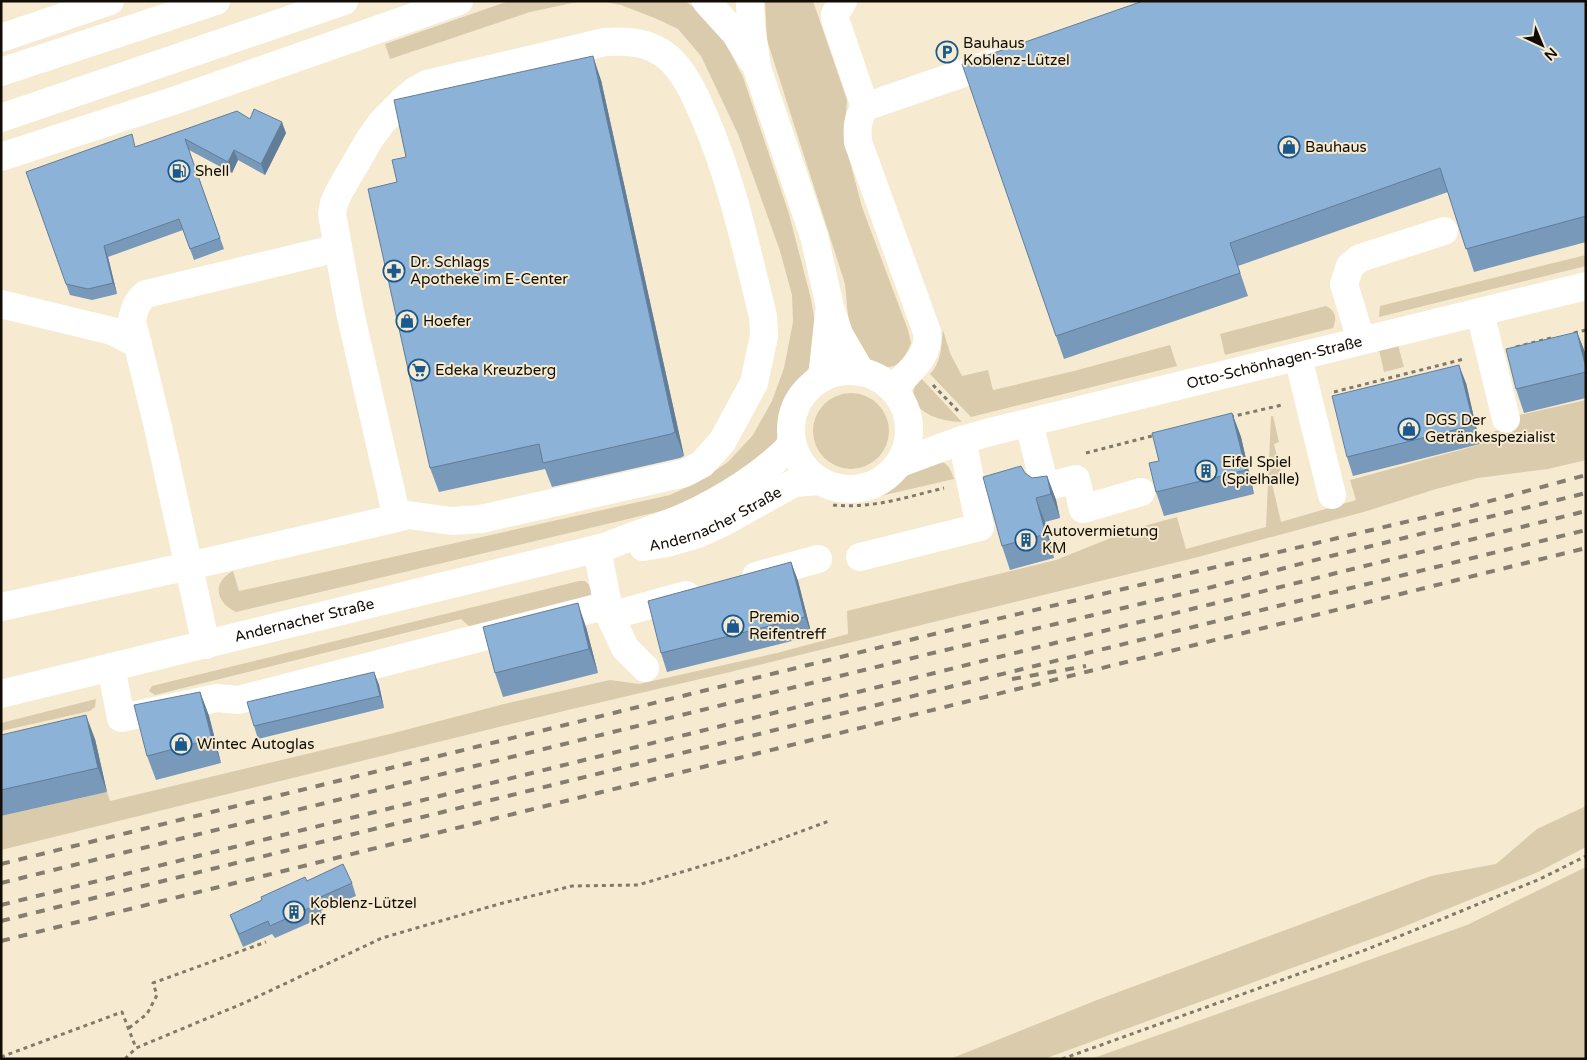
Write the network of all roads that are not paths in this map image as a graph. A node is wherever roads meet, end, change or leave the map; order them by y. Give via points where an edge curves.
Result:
1 (110, 1) edge
2 (216, 1) edge
3 (344, 1) edge
4 (459, 1) edge
5 (706, 1) edge
6 (750, 1) edge
7 (843, 1) edge
8 (1, 38) edge
9 (1027, 51) edge
10 (757, 68) junction
11 (1, 72) edge
12 (865, 108) junction
13 (1, 118) edge
14 (1, 157) edge
15 (1444, 231) dead end
16 (338, 248) junction
17 (1586, 286) edge
18 (830, 307) junction
19 (10, 310) edge
20 (1480, 312) junction
21 (1361, 340) junction
22 (138, 344) junction
23 (1298, 357) junction
24 (861, 372) junction
25 (822, 378) junction
26 (893, 389) junction
27 (908, 415) junction
28 (1506, 419) dead end
29 (1029, 423) junction
30 (962, 440) junction
31 (792, 444) junction
32 (900, 463) junction
33 (822, 492) junction
34 (1141, 492) dead end
35 (1332, 495) dead end
36 (396, 518) junction
37 (602, 548) junction
38 (860, 557) dead end
39 (818, 558) dead end
40 (189, 566) junction
41 (1, 607) edge
42 (609, 610) junction
43 (206, 645) junction
44 (111, 667) junction
45 (645, 668) dead end
46 (1, 694) edge

1 - 8 main road
2 - 11 main road
3 - 13 main road
4 - 14 main road
5 - 10 main road via 735,33
6 - 10 main road
7 - 12 main road via 834,19
9 - 12 main road
10 - 18 main road via 814,236
12 - 26 main road via 859,116 858,142 929,342 922,356
15 - 21 main road via 1360,258 1350,266 1344,284
16 - 22 main road via 146,294 138,300 132,321
16 - 36 main road
16 - 36 main road via 332,214 339,192 382,122 416,90 427,84 605,42 636,42 654,48 679,68 697,99 727,174 763,316 764,336 754,383 722,442 702,464 685,473 481,519 452,521 408,515
17 - 20 main road, Otto-Schönhagen-Straße
18 - 24 main road via 839,334
18 - 25 main road
19 - 22 main road via 112,331
20 - 21 main road, Otto-Schönhagen-Straße
20 - 28 main road
21 - 23 main road, Otto-Schönhagen-Straße
22 - 40 main road
23 - 29 main road, Otto-Schönhagen-Straße
23 - 35 main road
24 - 25 main road, Andernacher Straße via 834,373
24 - 26 main road, Andernacher Straße via 878,378
25 - 31 main road, Andernacher Straße via 811,385 796,406
26 - 27 main road, Andernacher Straße
27 - 30 main road, Otto-Schönhagen-Straße via 935,434
27 - 32 main road, Andernacher Straße via 908,445
29 - 30 main road, Otto-Schönhagen-Straße
29 - 34 main road via 1045,487 1076,479 1083,509
30 - 32 main road, Otto-Schönhagen-Straße
30 - 38 main road via 980,526
31 - 33 main road, Andernacher Straße via 802,465
31 - 37 main road, Andernacher Straße via 772,464 710,504
32 - 33 main road, Andernacher Straße via 874,485
33 - 37 main road, Andernacher Straße via 794,483 698,534 640,547
36 - 40 main road
37 - 42 main road
37 - 43 main road, Andernacher Straße
39 - 42 main road via 724,584
40 - 41 main road
40 - 43 main road
42 - 44 main road via 238,700 217,698 121,718
42 - 45 main road via 625,648
43 - 44 main road, Andernacher Straße
44 - 46 main road, Andernacher Straße

